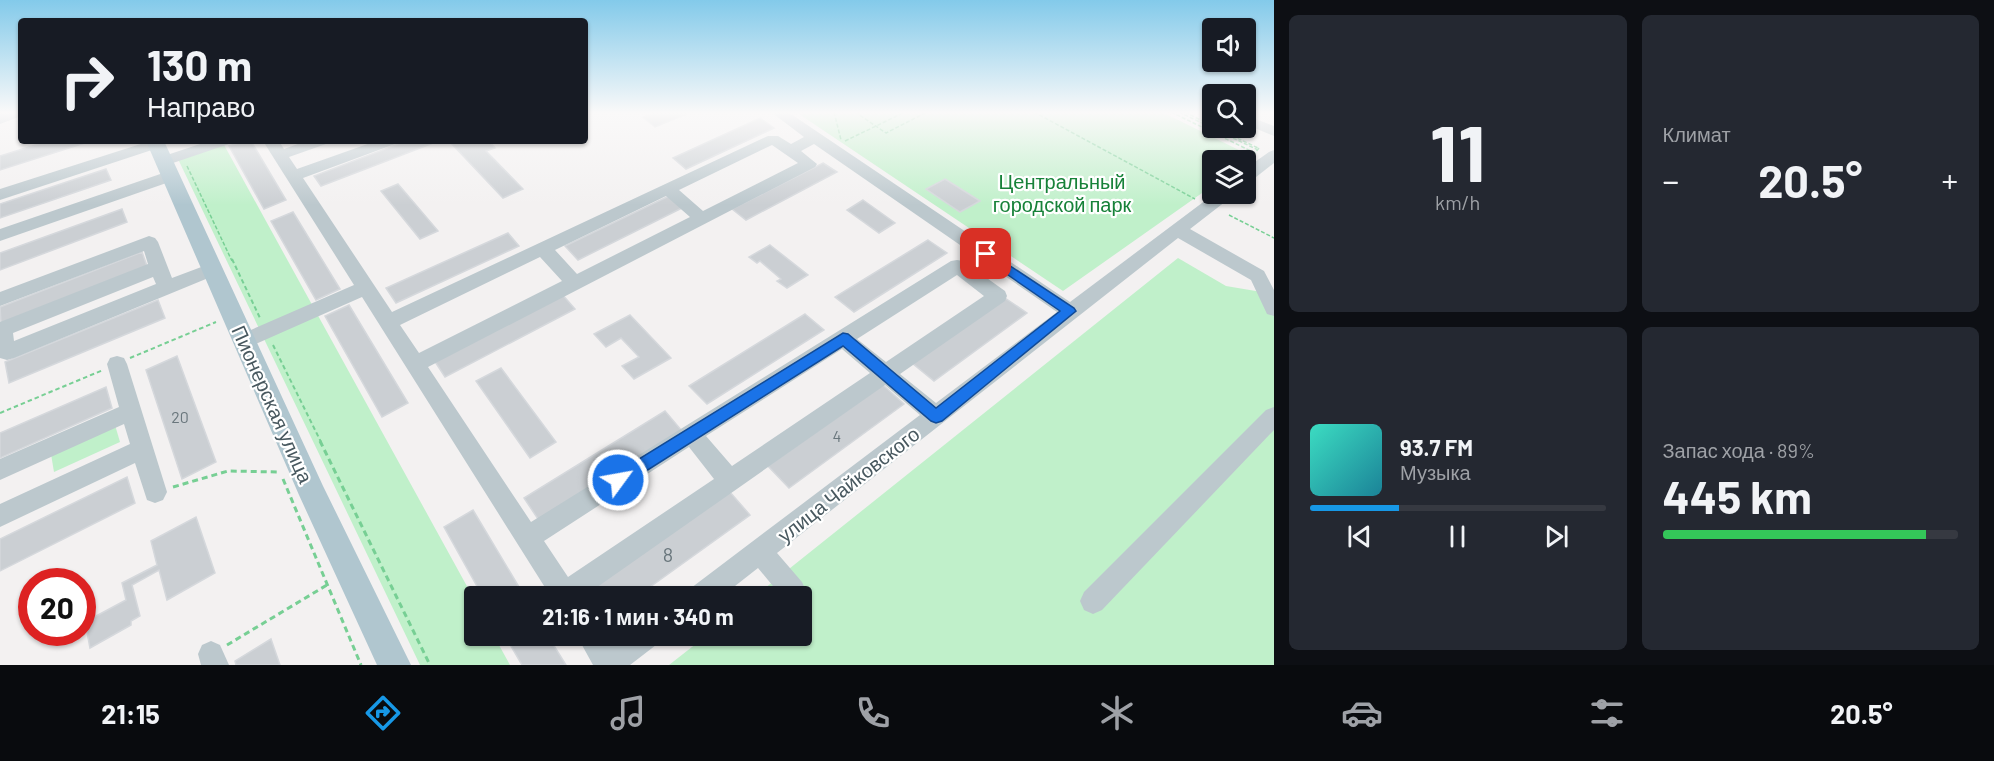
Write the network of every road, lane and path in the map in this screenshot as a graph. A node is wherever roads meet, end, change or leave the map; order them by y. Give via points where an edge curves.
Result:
1 (765, 143) edge
2 (779, 143) edge
3 (803, 143) edge
4 (829, 143) edge
5 (842, 143) edge
6 (1092, 143) edge
7 (1235, 143) edge
8 (1243, 143) edge
9 (1248, 143) edge
10 (208, 144) edge
11 (302, 144) edge
12 (382, 144) edge
13 (836, 146) junction
14 (276, 148) edge
15 (790, 150) junction
16 (1257, 150) junction
17 (1268, 154) edge
18 (165, 155) edge
19 (1256, 166) edge
20 (294, 176) junction
21 (668, 189) junction
22 (0, 195) edge
23 (1201, 202) dead end
24 (1210, 204) edge
25 (1228, 215) dead end
26 (702, 219) junction
27 (1176, 229) junction
28 (0, 235) edge
29 (1274, 238) edge
30 (543, 249) junction
31 (159, 267) junction
32 (212, 269) junction
33 (575, 283) junction
34 (166, 287) junction
35 (366, 288) junction
36 (0, 299) edge
37 (1274, 309) edge
38 (1069, 311) junction
39 (388, 322) junction
40 (1, 329) edge
41 (255, 336) junction
42 (843, 338) junction
43 (117, 364) dead end
44 (416, 364) junction
45 (885, 374) junction
46 (131, 411) junction
47 (936, 416) junction
48 (1274, 416) edge
49 (691, 434) junction
50 (142, 449) junction
51 (0, 470) edge
52 (280, 472) dead end
53 (730, 481) junction
54 (155, 492) joint
55 (0, 516) edge
56 (527, 538) junction
57 (760, 552) junction
58 (327, 585) dead end
59 (558, 586) edge
60 (579, 586) edge
61 (715, 586) edge
62 (789, 586) edge
63 (1093, 601) dead end
64 (596, 646) edge
65 (634, 646) edge
66 (213, 659) edge
67 (394, 665) edge
68 (430, 665) edge
69 (608, 665) edge

1 - 21 street
2 - 15 street
3 - 15 street
4 - 13 street
5 - 13 path
6 - 23 path
7 - 16 path via 1255,153
8 - 16 path
9 - 16 path
10 - 18 street
11 - 14 street
12 - 20 street
13 - 38 street
14 - 20 street
15 - 26 street via 809,164
16 - 17 path
17 - 19 street
18 - 22 street
18 - 28 street
18 - 32 main road, Пионерская улица
18 - 41 path
20 - 35 street
21 - 26 street
21 - 30 street
24 - 27 street, улица Чайковского
25 - 29 path
26 - 33 street
27 - 37 street via 1258,276
27 - 38 street, улица Чайковского
30 - 33 street
30 - 39 street
31 - 34 street
31 - 36 street via 149,242
31 - 40 street
32 - 34 street
32 - 41 main road, Пионерская улица
33 - 44 street
34 - 40 street via 7,352
35 - 39 street
35 - 41 street
38 - 47 street, улица Чайковского
39 - 44 street
41 - 67 main road, Пионерская улица via 337,545
41 - 68 path
42 - 45 street
42 - 45 street via 957,266 998,296
42 - 49 street
43 - 46 street
44 - 56 street
45 - 47 street
45 - 53 street
46 - 50 street
46 - 51 street
47 - 57 street, улица Чайковского
48 - 63 street
49 - 53 street
49 - 56 street
50 - 54 street
50 - 55 street
52 - 54 path via 228,471
53 - 60 street
56 - 59 street
57 - 61 street, улица Чайковского
57 - 62 street
58 - 66 path
64 - 69 street
65 - 69 street

